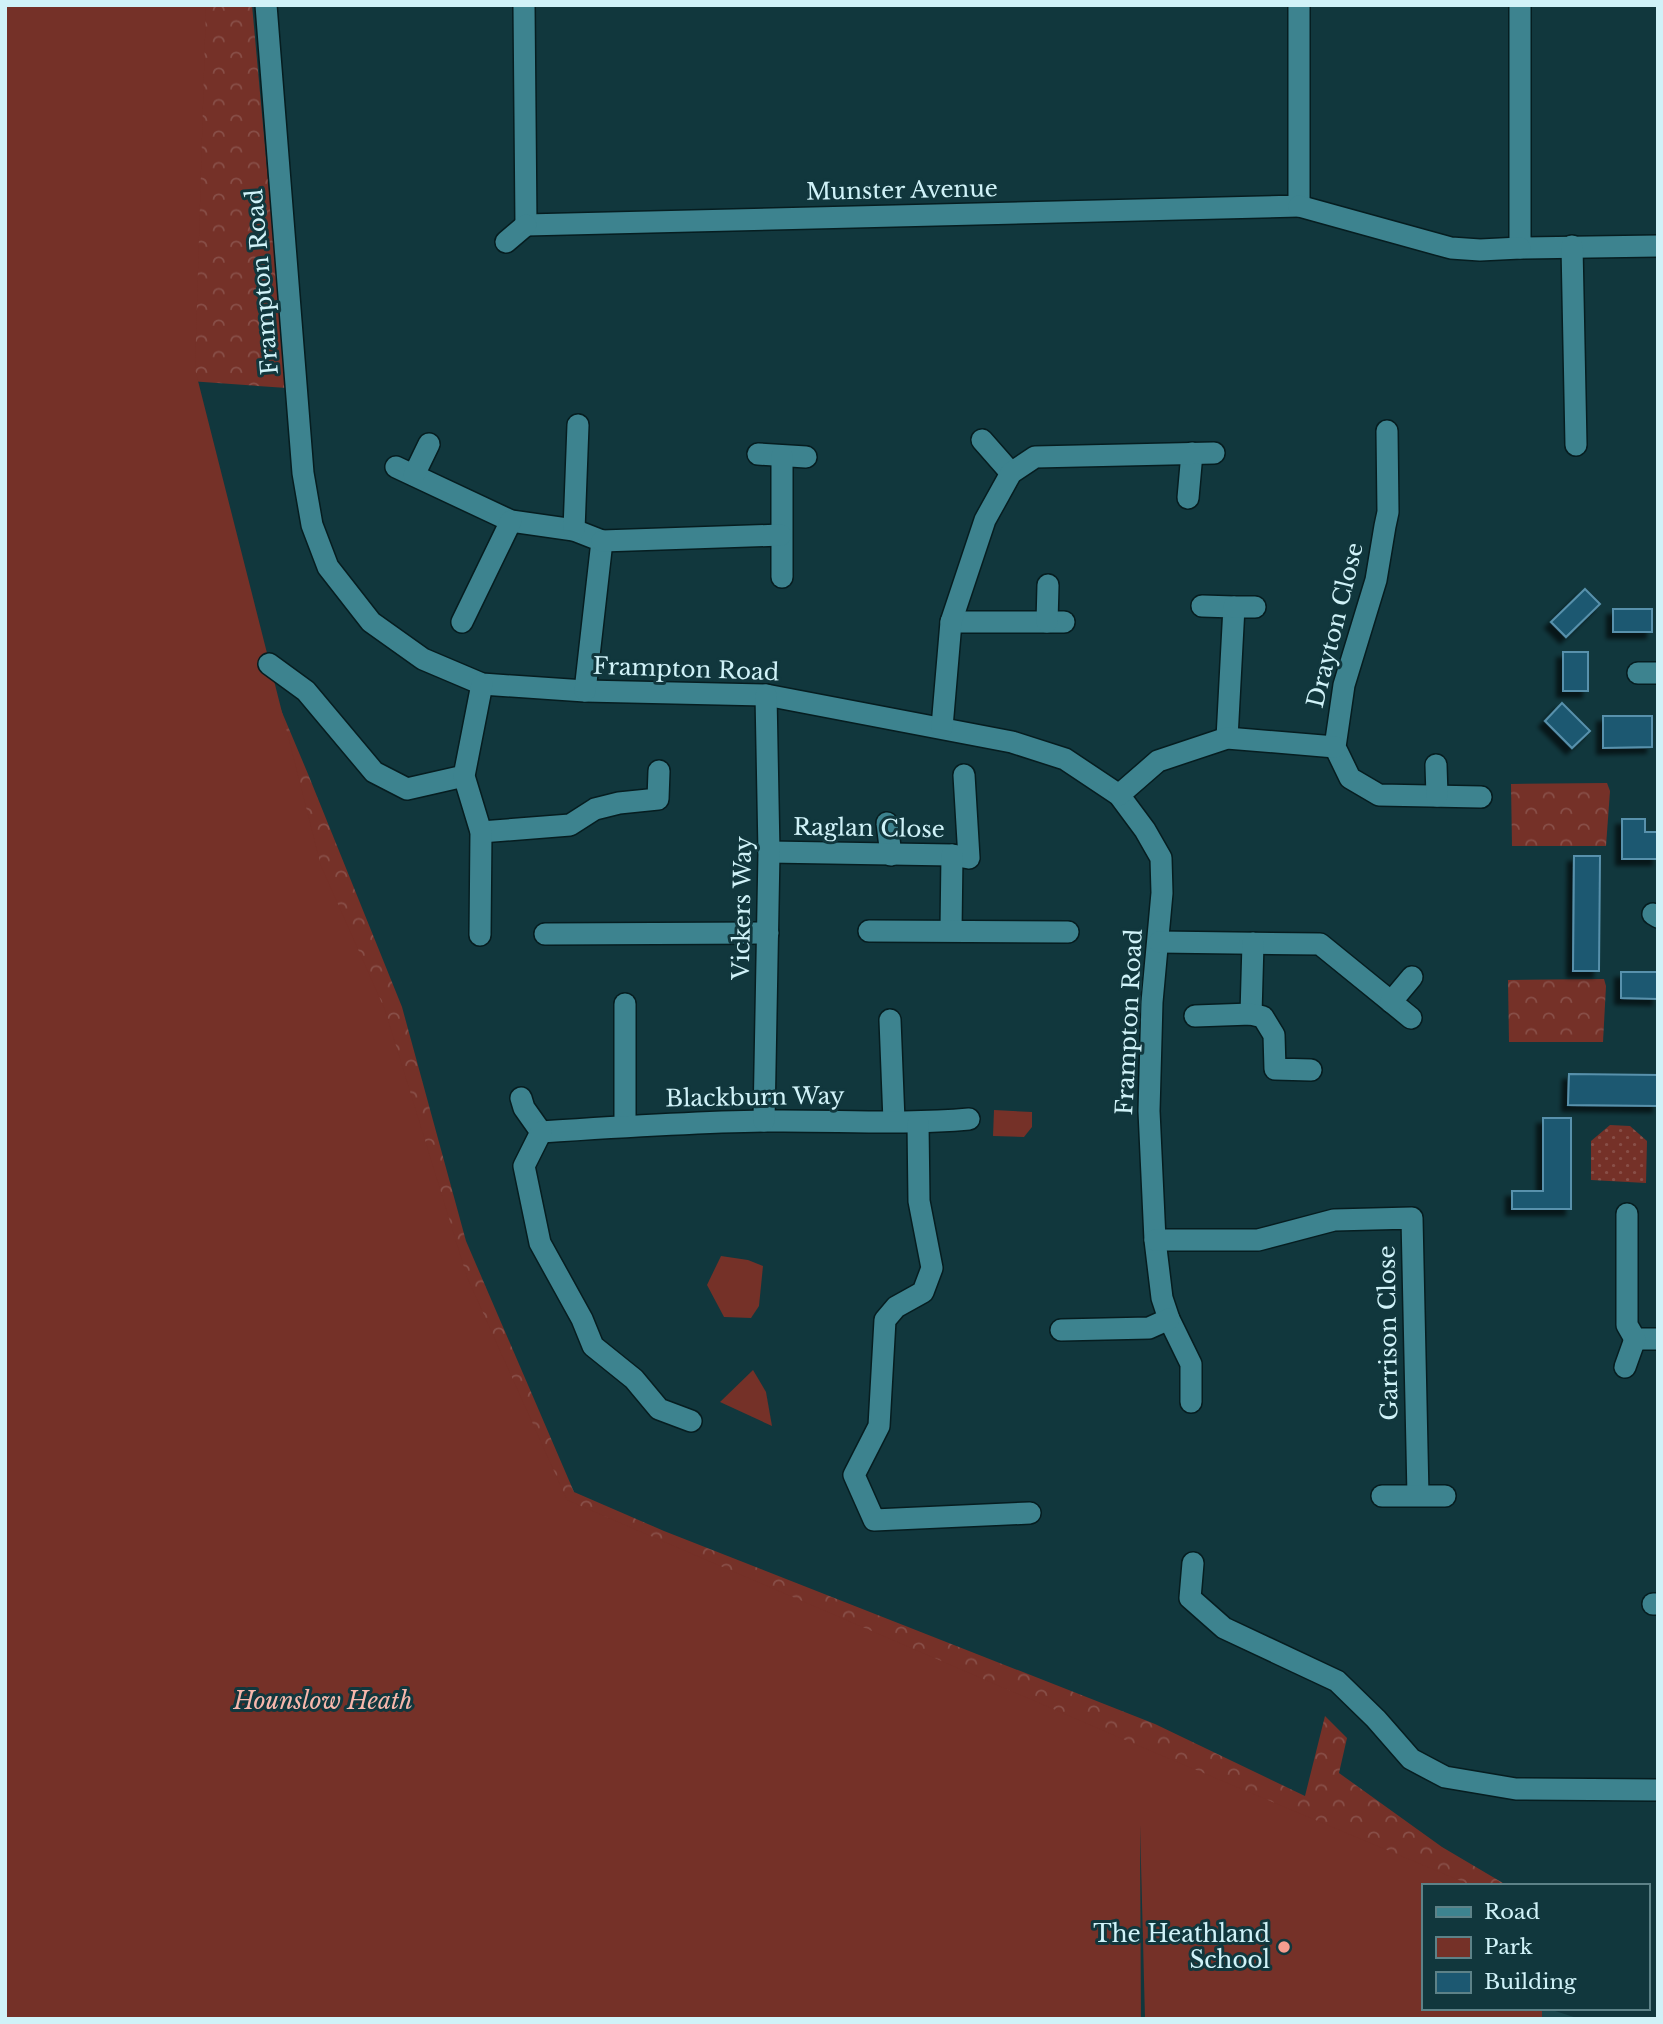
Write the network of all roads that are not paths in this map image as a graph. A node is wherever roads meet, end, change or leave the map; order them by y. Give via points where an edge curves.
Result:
1 (266, 5) edge
2 (524, 5) edge
3 (1299, 5) edge
4 (1520, 5) edge
5 (1299, 206) junction
6 (526, 225) junction
7 (506, 242) dead end
8 (1572, 246) junction
9 (1658, 246) edge
10 (1520, 248) junction
11 (578, 425) dead end
12 (1387, 431) dead end
13 (982, 440) dead end
14 (429, 444) dead end
15 (1576, 444) dead end
16 (1192, 453) junction
17 (1214, 453) dead end
18 (758, 454) dead end
19 (782, 456) junction
20 (806, 457) dead end
21 (1010, 473) junction
22 (1188, 498) dead end
23 (511, 521) junction
24 (574, 530) junction
25 (782, 535) junction
26 (602, 541) junction
27 (782, 577) dead end
28 (1048, 585) dead end
29 (1202, 606) dead end
30 (462, 622) dead end
31 (951, 622) junction
32 (269, 664) dead end
33 (481, 684) junction
34 (585, 691) junction
35 (765, 695) junction
36 (942, 727) junction
37 (1227, 738) junction
38 (1335, 747) junction
39 (1436, 765) dead end
40 (659, 771) dead end
41 (964, 775) dead end
42 (464, 776) junction
43 (1119, 795) junction
44 (1437, 796) junction
45 (1482, 797) dead end
46 (887, 823) dead end
47 (481, 832) junction
48 (769, 852) junction
49 (891, 855) junction
50 (952, 855) junction
51 (951, 930) junction
52 (869, 931) dead end
53 (1068, 932) dead end
54 (768, 933) junction
55 (480, 934) dead end
56 (545, 934) dead end
57 (1159, 942) junction
58 (1253, 943) junction
59 (1412, 977) dead end
60 (1391, 1002) junction
61 (625, 1004) dead end
62 (1251, 1014) junction
63 (1195, 1016) dead end
64 (1410, 1018) dead end
65 (890, 1020) dead end
66 (1311, 1070) dead end
67 (521, 1098) dead end
68 (969, 1119) dead end
69 (764, 1121) junction
70 (894, 1121) junction
71 (918, 1124) junction
72 (625, 1126) junction
73 (541, 1132) junction
74 (1627, 1213) dead end
75 (1155, 1240) junction
76 (1169, 1319) junction
77 (1061, 1331) dead end
78 (1635, 1339) junction
79 (1658, 1339) edge
80 (1625, 1367) dead end
81 (1191, 1402) dead end
82 (691, 1421) dead end
83 (1418, 1495) junction
84 (1382, 1496) dead end
85 (1445, 1496) dead end
86 (1030, 1513) dead end
87 (1193, 1563) dead end
88 (1658, 1790) edge

1 - 33 street, Frampton Road via 303,473 312,525 328,567 371,622 423,659
2 - 6 street
3 - 5 street
4 - 10 street
5 - 6 street, Munster Avenue
5 - 10 street, Munster Avenue via 1451,248
6 - 7 street
8 - 9 street, Munster Avenue
8 - 10 street, Munster Avenue
8 - 15 street
11 - 24 street
12 - 38 street, Drayton Close via 1388,512 1376,580 1344,685
13 - 21 street
14 - 23 street via 405,471
16 - 17 street
16 - 21 street via 1035,457
16 - 22 street
18 - 19 street
19 - 20 street
19 - 25 street
21 - 31 street via 985,520
23 - 24 street
23 - 30 street
24 - 26 street
25 - 26 street
25 - 27 street
26 - 34 street
28 - 31 street via 1056,622
29 - 37 street via 1245,607
31 - 36 street
32 - 42 street via 306,691 374,772 407,789
33 - 34 street, Frampton Road
33 - 42 street
34 - 35 street, Frampton Road
35 - 36 street, Frampton Road
35 - 48 street, Vickers Way
36 - 43 street, Frampton Road via 1065,759
37 - 38 street
37 - 43 street via 1158,761
38 - 44 street via 1350,778 1379,795
39 - 44 street
40 - 47 street via 658,799 595,809 570,825
41 - 50 street, Raglan Close via 969,858
42 - 47 street
43 - 57 street, Frampton Road via 1161,858
44 - 45 street
46 - 49 street
47 - 55 street
48 - 49 street, Raglan Close
48 - 54 street, Vickers Way
49 - 50 street, Raglan Close
50 - 51 street
51 - 52 street
51 - 53 street
54 - 56 street
54 - 69 street, Vickers Way
57 - 58 street
57 - 75 street, Frampton Road via 1149,1111
58 - 60 street via 1320,944
58 - 62 street
59 - 60 street
60 - 64 street
61 - 72 street
62 - 63 street
62 - 66 street via 1270,1025 1275,1069
65 - 70 street
67 - 73 street
68 - 71 street, Blackburn Way
69 - 70 street, Blackburn Way
69 - 72 street, Blackburn Way
70 - 71 street, Blackburn Way
71 - 86 street via 919,1201 932,1268 923,1292 885,1320 878,1426 854,1475 874,1520
72 - 73 street, Blackburn Way
73 - 82 street via 524,1166 540,1243 593,1346 634,1379 659,1409
74 - 78 street via 1627,1325
75 - 76 street, Frampton Road
75 - 83 street, Garrison Close via 1258,1240 1334,1220 1412,1218
76 - 77 street via 1149,1328
76 - 81 street via 1191,1364
78 - 79 street
78 - 80 street
83 - 84 street
83 - 85 street
87 - 88 street via 1191,1598 1224,1628 1337,1681 1411,1759 1445,1777 1517,1788

